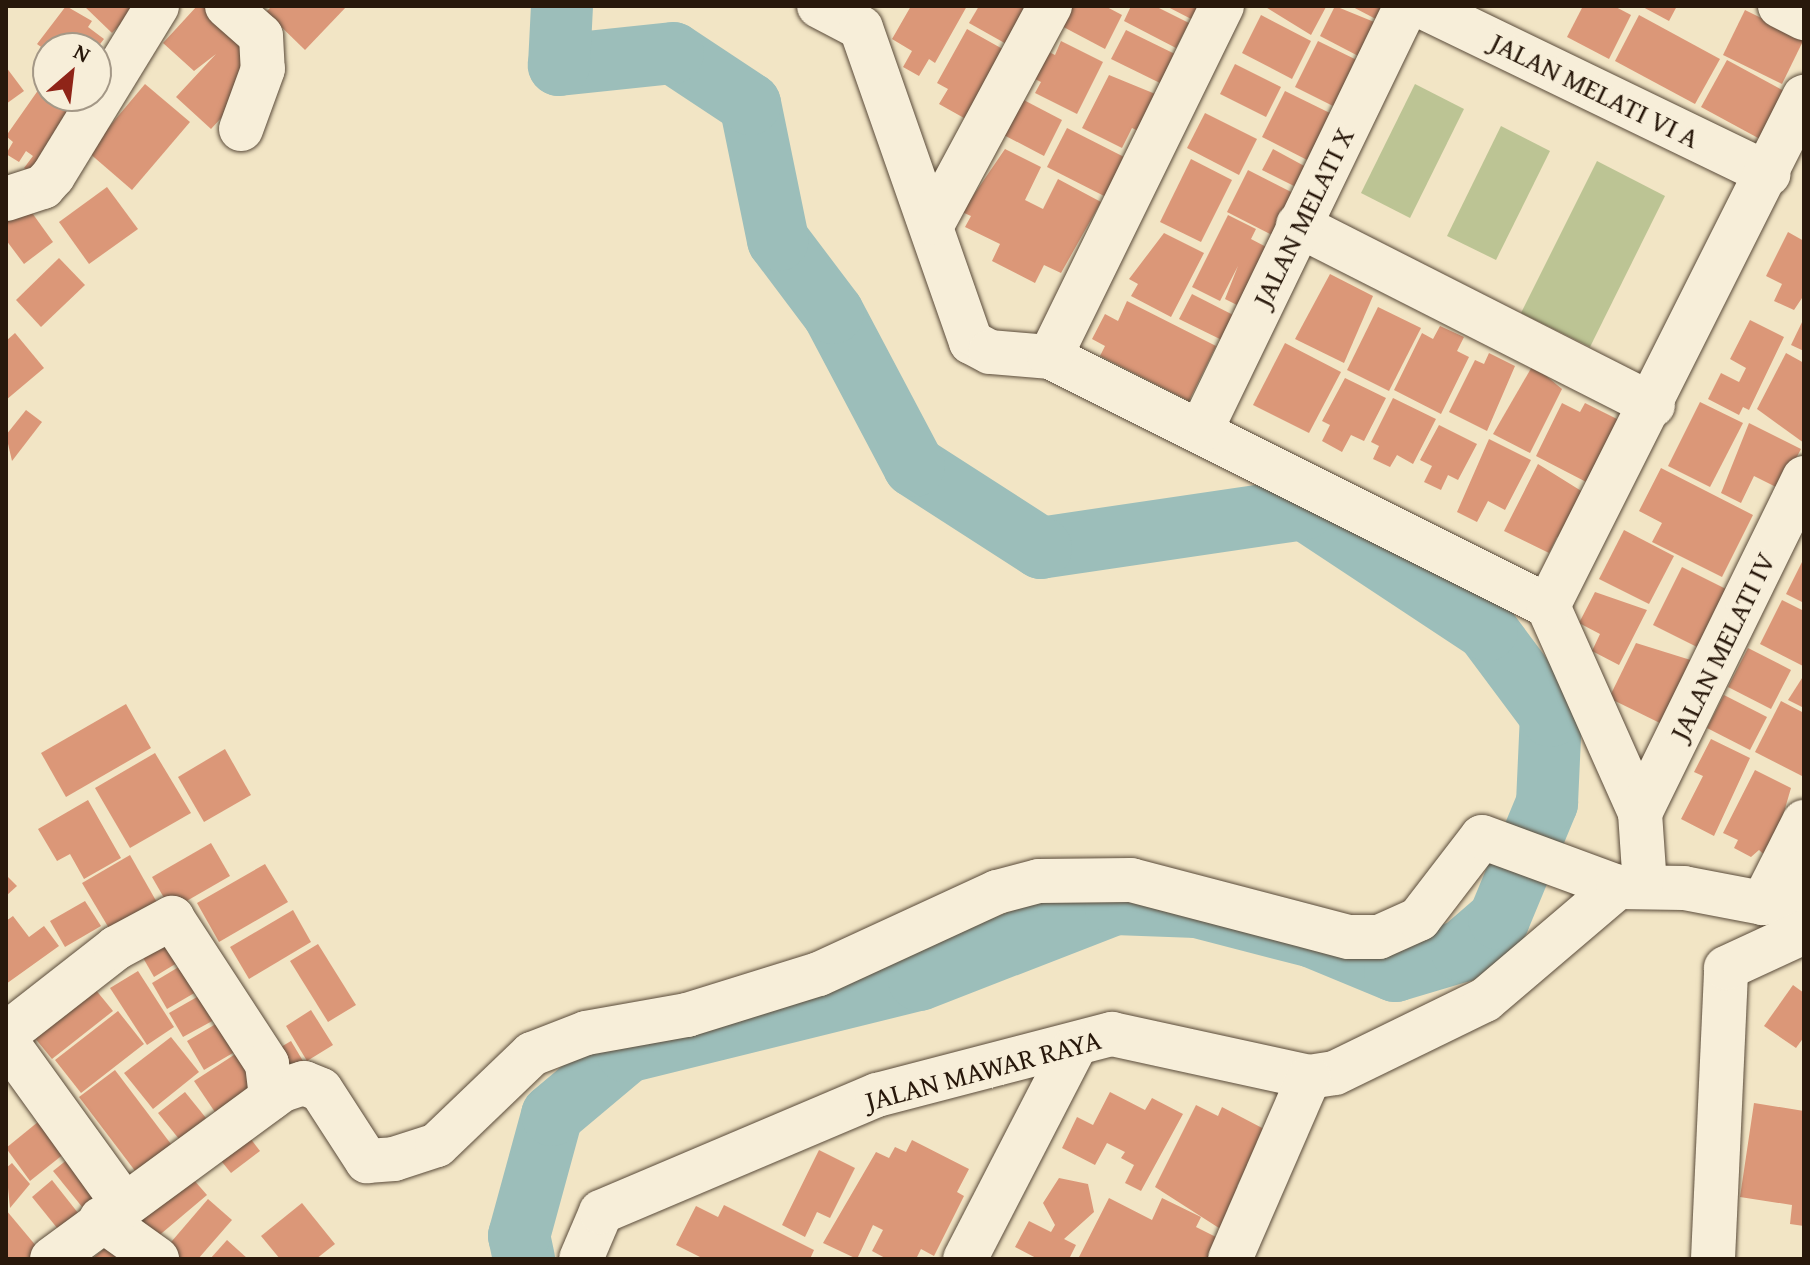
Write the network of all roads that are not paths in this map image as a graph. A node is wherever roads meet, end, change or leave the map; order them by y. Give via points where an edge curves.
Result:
1 (157, 6) edge
2 (227, 6) edge
3 (819, 6) edge
4 (1050, 6) edge
5 (1222, 6) edge
6 (1406, 6) edge
7 (1421, 6) edge
8 (1780, 6) edge
9 (867, 17) edge
10 (1804, 18) edge
11 (1804, 97) edge
12 (241, 129) dead end
13 (1768, 174) junction
14 (6, 199) edge
15 (933, 223) junction
16 (1298, 225) junction
17 (1050, 357) junction
18 (1653, 405) junction
19 (1201, 430) junction
20 (1804, 478) edge
21 (1548, 606) junction
22 (1640, 813) junction
23 (1804, 822) edge
24 (1616, 881) junction
25 (1783, 900) edge
26 (1804, 932) edge
27 (6, 1034) edge
28 (6, 1041) edge
29 (1074, 1048) junction
30 (1309, 1077) junction
31 (271, 1098) junction
32 (112, 1211) junction
33 (1236, 1255) edge
34 (52, 1259) edge
35 (157, 1259) edge
36 (581, 1259) edge
37 (965, 1259) edge
38 (1713, 1259) edge

1 - 14 street via 53,176 43,187
2 - 12 street via 261,36 263,69
3 - 9 street
4 - 15 street
5 - 17 street
6 - 16 street, JALAN MELATI X
7 - 13 street, JALAN MELATI VI A
8 - 10 street
9 - 15 street
11 - 13 street
13 - 18 street
15 - 17 street via 959,325 971,342 990,352
16 - 18 street
16 - 19 street, JALAN MELATI X
17 - 19 street
18 - 21 street
19 - 21 street
20 - 22 street, JALAN MELATI IV
21 - 22 street
22 - 24 street
23 - 25 street
24 - 25 street
24 - 30 street, JALAN MAWAR RAYA via 1485,1000 1357,1067
24 - 31 street via 1482,837 1419,919 1379,937 1349,937 1131,880 1039,881 997,892 819,974 687,1015 586,1033 532,1054 437,1145 394,1159 367,1161 321,1090 304,1083
26 - 38 street via 1726,968
27 - 31 street via 116,948 172,918 267,1064
28 - 32 street
29 - 30 street, JALAN MAWAR RAYA via 1129,1034
29 - 36 street, JALAN MAWAR RAYA via 877,1095 632,1196 591,1223
29 - 37 street
30 - 33 street
31 - 32 street
32 - 34 street
32 - 35 street

